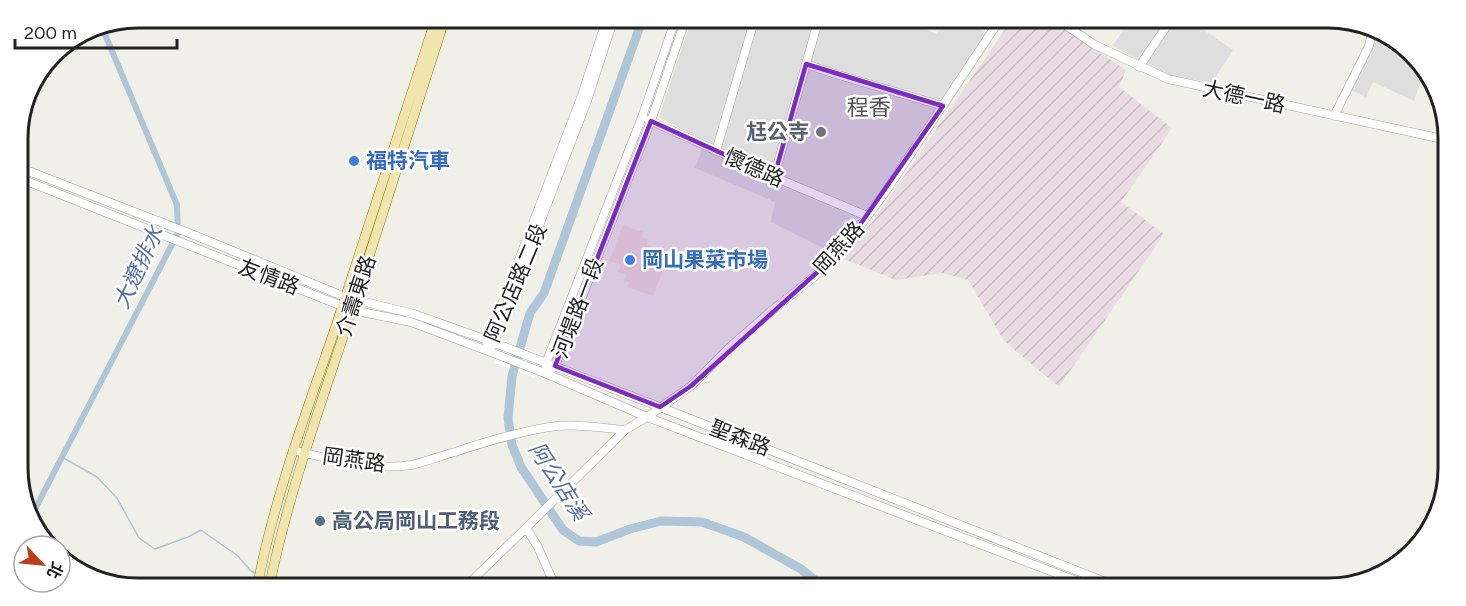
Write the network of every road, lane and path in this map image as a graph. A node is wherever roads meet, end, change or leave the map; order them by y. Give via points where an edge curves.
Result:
1 (433, 28) edge
2 (442, 28) edge
3 (604, 28) edge
4 (611, 28) edge
5 (673, 28) edge
6 (683, 28) edge
7 (752, 28) edge
8 (816, 28) edge
9 (994, 28) edge
10 (1070, 28) edge
11 (1165, 28) edge
12 (1371, 37) edge
13 (806, 64) junction
14 (1139, 67) junction
15 (943, 106) junction
16 (1334, 116) junction
17 (642, 117) junction
18 (651, 121) junction
19 (1438, 138) edge
20 (716, 151) junction
21 (29, 171) edge
22 (774, 177) junction
23 (29, 182) edge
24 (867, 216) junction
25 (349, 303) junction
26 (494, 343) junction
27 (488, 351) junction
28 (543, 362) junction
29 (555, 366) junction
30 (547, 374) junction
31 (660, 406) junction
32 (647, 417) junction
33 (625, 430) junction
34 (293, 450) junction
35 (304, 453) junction
36 (526, 528) junction
37 (269, 532) junction
38 (281, 535) junction
39 (1067, 577) edge
40 (1094, 577) edge
41 (259, 578) edge
42 (270, 578) edge
43 (475, 578) edge
44 (551, 578) edge

1 - 25 main road, 介壽東路
2 - 25 main road, 介壽東路
3 - 26 street, 阿公店路二段
4 - 26 street, 阿公店路二段 via 587,101
5 - 17 street, 河堤路一段
6 - 18 street, 河堤路一段
7 - 20 street
8 - 13 street
9 - 15 street, 岡燕路
10 - 14 street, 大德一路
11 - 14 street
12 - 16 street
13 - 15 street
13 - 22 street
14 - 16 street, 大德一路 via 1168,80
15 - 24 street, 岡燕路
16 - 19 street, 大德一路
17 - 18 street, 懷德路
17 - 28 street, 河堤路一段
18 - 20 street, 懷德路
18 - 29 street, 河堤路一段
20 - 22 street, 懷德路
21 - 25 street, 友情路
22 - 24 street, 懷德路
23 - 25 street, 友情路 via 186,245
24 - 31 street, 岡燕路 via 843,249 814,277 690,386
25 - 26 street, 聖森路 via 414,314
25 - 27 street, 聖森路
25 - 34 main road, 介壽東路
25 - 35 main road, 介壽東路
26 - 27 street, 阿公店路二段
26 - 28 street, 聖森路
27 - 30 street, 聖森路
28 - 29 street, 聖森路
28 - 30 street, 河堤路一段
29 - 30 street, 河堤路一段
29 - 31 street, 聖森路
30 - 32 street, 聖森路
31 - 32 street, 岡燕路
31 - 40 street, 聖森路
32 - 33 street, 岡燕路
32 - 39 street, 聖森路
33 - 35 street, 岡燕路 via 558,426 412,465 391,467
33 - 36 street, 岡燕路
34 - 35 street, 岡燕路
34 - 37 main road, 介壽東路
35 - 38 main road, 介壽東路
36 - 43 street, 岡燕路
36 - 44 street
37 - 38 main road
37 - 41 main road, 介壽東路
38 - 42 main road, 介壽東路

